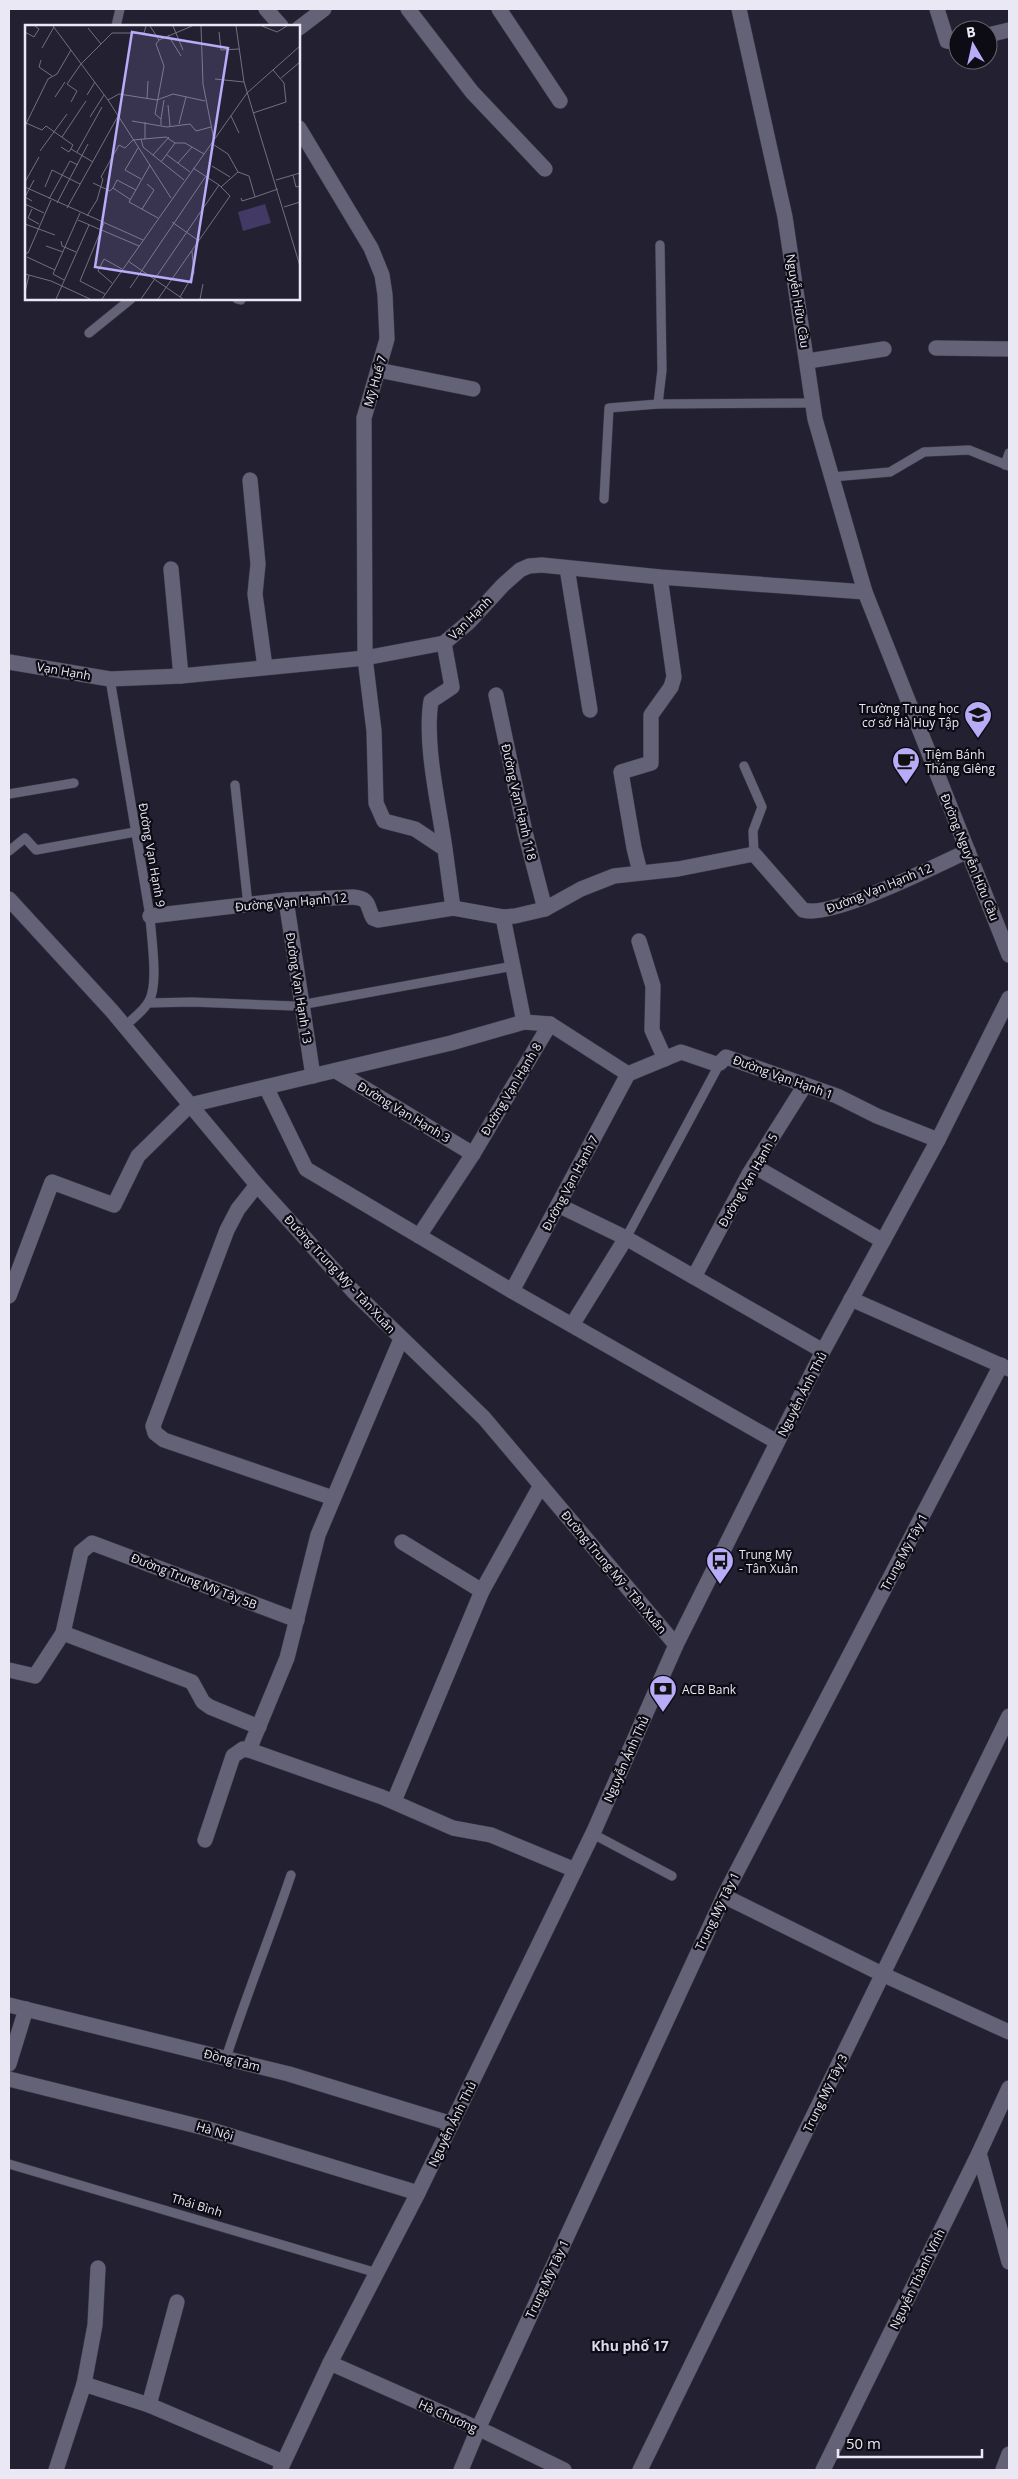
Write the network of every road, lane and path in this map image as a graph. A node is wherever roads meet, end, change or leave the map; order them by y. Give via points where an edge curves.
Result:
1 (120, 9) edge
2 (266, 9) edge
3 (324, 9) edge
4 (408, 9) edge
5 (499, 9) edge
6 (739, 9) edge
7 (937, 9) edge
8 (116, 25) edge
9 (280, 25) edge
10 (300, 27) edge
11 (948, 41) edge
12 (560, 101) dead end
13 (300, 130) edge
14 (545, 169) dead end
15 (660, 245) dead end
16 (130, 300) edge
17 (89, 333) dead end
18 (936, 348) dead end
19 (884, 349) dead end
20 (1009, 349) edge
21 (808, 361) junction
22 (378, 370) junction
23 (473, 389) dead end
24 (813, 403) junction
25 (658, 404) junction
26 (1009, 453) edge
27 (1007, 465) edge
28 (832, 478) junction
29 (250, 480) dead end
30 (604, 500) dead end
31 (567, 568) junction
32 (171, 569) dead end
33 (660, 577) junction
34 (865, 592) junction
35 (444, 643) junction
36 (365, 658) junction
37 (9, 662) edge
38 (265, 667) junction
39 (181, 676) junction
40 (110, 679) junction
41 (496, 695) dead end
42 (590, 710) dead end
43 (744, 766) dead end
44 (74, 783) dead end
45 (235, 785) dead end
46 (9, 794) edge
47 (135, 832) junction
48 (445, 849) junction
49 (9, 851) edge
50 (968, 851) junction
51 (754, 854) junction
52 (640, 872) junction
53 (9, 900) edge
54 (286, 900) junction
55 (248, 905) junction
56 (453, 908) junction
57 (545, 909) junction
58 (150, 916) junction
59 (503, 917) junction
60 (639, 941) dead end
61 (1009, 955) edge
62 (513, 966) junction
63 (1009, 998) edge
64 (148, 1003) junction
65 (301, 1005) junction
66 (1005, 1017) edge
67 (524, 1022) junction
68 (550, 1024) junction
69 (125, 1026) junction
70 (665, 1059) junction
71 (720, 1063) junction
72 (336, 1071) junction
73 (628, 1074) junction
74 (313, 1076) junction
75 (805, 1085) junction
76 (266, 1087) junction
77 (190, 1105) junction
78 (938, 1140) junction
79 (473, 1154) junction
80 (754, 1166) junction
81 (257, 1185) junction
82 (558, 1205) junction
83 (419, 1236) junction
84 (626, 1238) junction
85 (883, 1241) junction
86 (694, 1277) junction
87 (512, 1291) junction
88 (9, 1296) edge
89 (851, 1300) junction
90 (572, 1325) junction
91 (401, 1339) junction
92 (823, 1352) junction
93 (1005, 1367) edge
94 (777, 1442) junction
95 (541, 1485) junction
96 (333, 1498) junction
97 (402, 1542) dead end
98 (482, 1591) junction
99 (297, 1620) junction
100 (63, 1633) junction
101 (676, 1645) junction
102 (9, 1670) edge
103 (1009, 1716) edge
104 (259, 1727) junction
105 (249, 1750) junction
106 (394, 1801) junction
107 (593, 1834) junction
108 (205, 1840) dead end
109 (575, 1870) junction
110 (291, 1875) dead end
111 (672, 1876) dead end
112 (724, 1896) junction
113 (884, 1975) junction
114 (9, 2005) edge
115 (26, 2009) junction
116 (1009, 2032) edge
117 (226, 2058) junction
118 (9, 2064) edge
119 (9, 2079) edge
120 (1009, 2088) edge
121 (452, 2124) junction
122 (980, 2153) junction
123 (9, 2164) edge
124 (418, 2193) junction
125 (1009, 2262) edge
126 (98, 2268) dead end
127 (377, 2273) junction
128 (177, 2302) dead end
129 (330, 2363) junction
130 (84, 2384) junction
131 (149, 2405) junction
132 (478, 2429) junction
133 (1009, 2454) edge
134 (281, 2466) edge
135 (56, 2470) edge
136 (461, 2470) edge
137 (564, 2470) edge
138 (640, 2470) edge
139 (823, 2470) edge
140 (1003, 2470) edge

1 - 8 lane
2 - 9 street
3 - 10 street
4 - 14 street via 472,92
5 - 12 street
6 - 21 street, Nguyễn Hữu Cầu via 785,217
7 - 11 street
13 - 22 street, Mỹ Huế 7 via 382,274 387,339
15 - 25 lane via 662,370
16 - 17 lane
18 - 20 street
19 - 21 street
21 - 24 street, Nguyễn Hữu Cầu
22 - 23 street
22 - 36 street, Mỹ Huế 7 via 364,418
24 - 25 lane
24 - 28 street, Nguyễn Hữu Cầu
25 - 30 lane via 609,408
26 - 27 lane
27 - 28 lane via 969,450 924,452 890,472
28 - 34 street, Nguyễn Hữu Cầu
29 - 38 street via 258,564 255,594
31 - 33 street, Vạn Hạnh
31 - 35 street, Vạn Hạnh via 542,565 520,570 455,636
31 - 42 street
32 - 39 street
33 - 34 street, Vạn Hạnh
33 - 52 street via 674,678 651,715 651,764 621,772
34 - 50 street, Đường Nguyễn Hữu Cầu
35 - 36 street, Vạn Hạnh
35 - 48 street via 452,688 432,701 430,715
36 - 38 street, Vạn Hạnh
36 - 48 street, Mỹ Huế 7 via 374,731 376,803 384,822 415,829
37 - 40 street, Vạn Hạnh
38 - 39 street, Vạn Hạnh
39 - 40 street, Vạn Hạnh
40 - 47 lane, Đường Vạn Hạnh 9
41 - 57 street, Đường Vạn Hạnh 118
43 - 51 lane via 762,807 753,831
44 - 46 lane
45 - 55 lane
47 - 49 lane via 36,850 25,838
47 - 58 lane, Đường Vạn Hạnh 9
48 - 56 street
50 - 51 street, Đường Vạn Hạnh 12 via 894,884 818,912 803,910
50 - 61 street, Đường Nguyễn Hữu Cầu
51 - 52 street, Đường Vạn Hạnh 12 via 678,869
52 - 57 street, Đường Vạn Hạnh 12 via 614,876 589,885
53 - 69 street, Đường Trung Mỹ - Tân Xuân
54 - 55 street, Đường Vạn Hạnh 12
54 - 56 street, Đường Vạn Hạnh 12 via 363,898 373,918 378,920
54 - 65 street, Đường Vạn Hạnh 13
55 - 58 street, Đường Vạn Hạnh 12
56 - 59 street, Đường Vạn Hạnh 12
57 - 59 street, Đường Vạn Hạnh 12
58 - 64 lane, Đường Vạn Hạnh 9 via 152,993
59 - 62 street
60 - 70 street via 653,986 652,1030
62 - 65 lane
62 - 67 street
63 - 66 street, Nguyễn Ảnh Thủ
64 - 65 lane
64 - 69 lane
65 - 74 street, Đường Vạn Hạnh 13
66 - 78 street, Nguyễn Ảnh Thủ
67 - 68 street
67 - 72 street
68 - 73 street
68 - 79 street, Đường Vạn Hạnh 8
69 - 77 street, Đường Trung Mỹ - Tân Xuân
70 - 71 street, Đường Vạn Hạnh 1 via 680,1052
70 - 73 street, Đường Vạn Hạnh 1
71 - 75 street, Đường Vạn Hạnh 1 via 726,1057
71 - 84 lane
72 - 74 street
72 - 79 street, Đường Vạn Hạnh 3
73 - 82 street, Đường Vạn Hạnh 7
74 - 76 street
75 - 78 street, Đường Vạn Hạnh 1
75 - 80 street, Đường Vạn Hạnh 5
76 - 77 street
76 - 83 street via 306,1169
77 - 81 street, Đường Trung Mỹ - Tân Xuân
77 - 88 street via 138,1156 114,1205 52,1182
78 - 85 street, Nguyễn Ảnh Thủ
79 - 83 street, Đường Vạn Hạnh 8
80 - 85 street
80 - 86 street, Đường Vạn Hạnh 5
81 - 91 street, Đường Trung Mỹ - Tân Xuân via 352,1291
81 - 96 street via 227,1230 153,1426 155,1433 164,1440
82 - 84 street
82 - 87 street, Đường Vạn Hạnh 7
83 - 87 street
84 - 86 street
84 - 90 street
85 - 89 street, Nguyễn Ảnh Thủ
86 - 92 street
87 - 90 street
89 - 92 street, Nguyễn Ảnh Thủ
89 - 93 street
90 - 94 street
91 - 95 street, Đường Trung Mỹ - Tân Xuân via 484,1418
91 - 96 street
92 - 94 street, Nguyễn Ảnh Thủ
93 - 112 street, Trung Mỹ Tây 1
94 - 101 street, Nguyễn Ảnh Thủ
95 - 98 street
95 - 101 street, Đường Trung Mỹ - Tân Xuân
96 - 99 street via 318,1535
97 - 98 street
98 - 106 street
99 - 100 street, Đường Trung Mỹ Tây 5B via 92,1543 81,1552
99 - 104 street via 287,1658
100 - 102 street via 35,1676
100 - 104 street via 192,1682 203,1702
101 - 107 street, Nguyễn Ảnh Thủ
103 - 113 street, Trung Mỹ Tây 3
104 - 105 street
105 - 106 street
105 - 108 street via 243,1749 233,1756
106 - 109 street via 453,1828 485,1832
107 - 109 street, Nguyễn Ảnh Thủ
107 - 111 lane
109 - 121 street, Nguyễn Ảnh Thủ
110 - 117 lane
112 - 113 street
112 - 132 street, Trung Mỹ Tây 1
113 - 116 street
113 - 138 street, Trung Mỹ Tây 3
114 - 115 street, Đồng Tâm
115 - 117 street, Đồng Tâm
115 - 118 street
117 - 121 street, Đồng Tâm
119 - 124 street, Hà Nội via 204,2128
120 - 122 street, Nguyễn Thành Vĩnh
121 - 124 street, Nguyễn Ảnh Thủ
122 - 125 street
122 - 139 street, Nguyễn Thành Vĩnh
123 - 127 lane, Thái Bình
124 - 127 street, Nguyễn Ảnh Thủ
126 - 130 street via 95,2325
127 - 129 street, Nguyễn Ảnh Thủ
128 - 131 street
129 - 132 street, Hà Chương
129 - 134 street, Nguyễn Ảnh Thủ
130 - 131 street
130 - 135 street
131 - 134 street
132 - 136 street, Trung Mỹ Tây 1
132 - 137 street, Hà Chương
133 - 140 street

